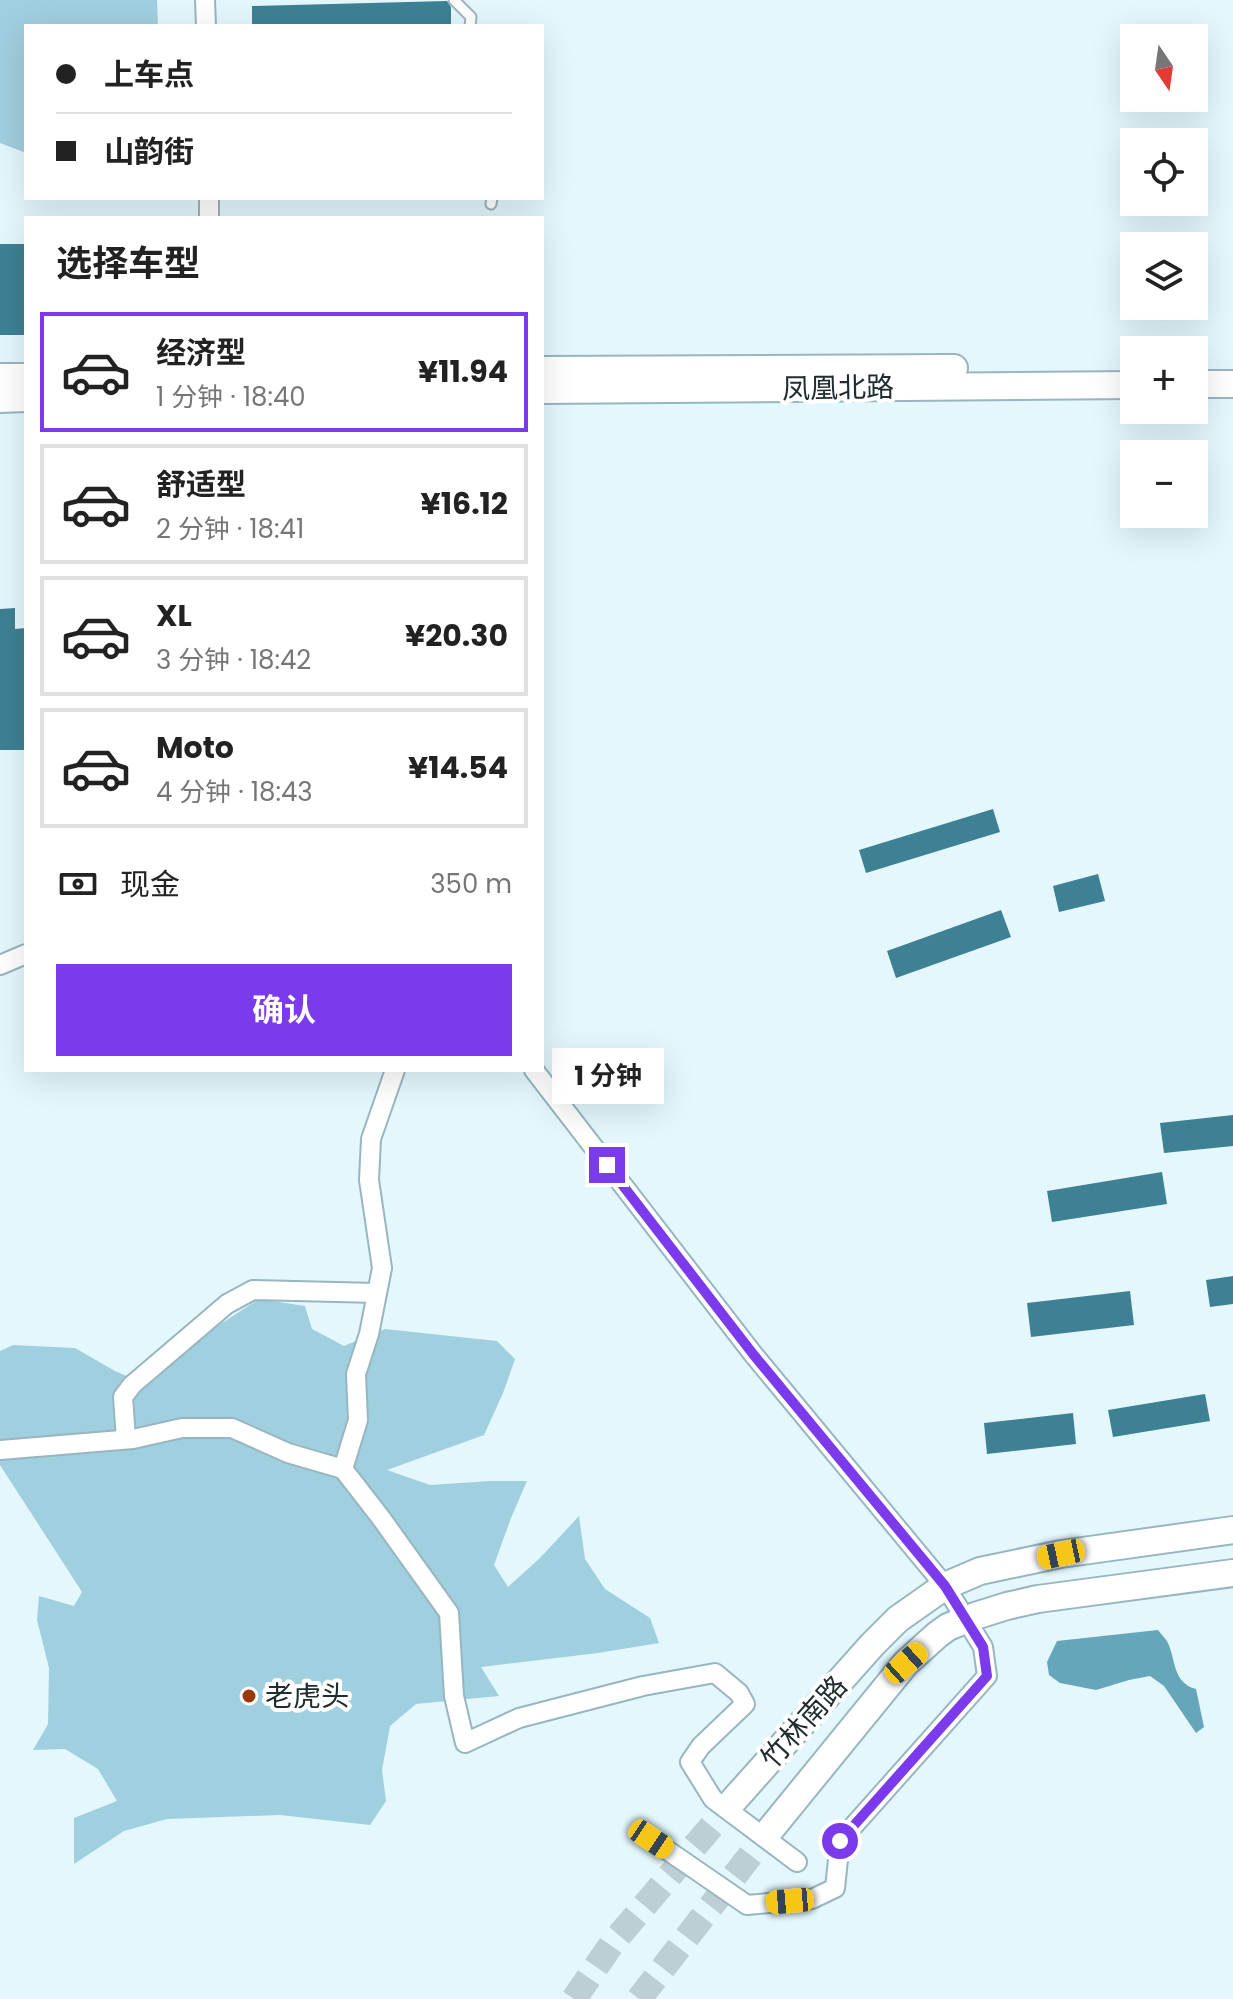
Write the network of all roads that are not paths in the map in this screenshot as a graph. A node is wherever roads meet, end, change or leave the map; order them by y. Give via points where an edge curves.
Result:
1 (205, 0) edge
2 (454, 0) edge
3 (206, 24) edge
4 (470, 24) edge
5 (1208, 367) edge
6 (1233, 367) edge
7 (1120, 368) edge
8 (544, 370) edge
9 (0, 377) edge
10 (24, 377) edge
11 (1208, 384) edge
12 (1233, 384) edge
13 (1120, 385) edge
14 (544, 390) edge
15 (24, 398) edge
16 (0, 399) edge
17 (24, 955) edge
18 (0, 965) edge
19 (394, 1072) edge
20 (536, 1072) edge
21 (377, 1293) junction
22 (126, 1439) junction
23 (0, 1450) edge
24 (343, 1469) junction
25 (1233, 1530) edge
26 (1233, 1573) edge
27 (945, 1586) junction
28 (966, 1620) junction
29 (733, 1801) tunnel mouth
30 (770, 1830) tunnel mouth
31 (651, 1839) dead end
32 (797, 1862) dead end

1 - 3 street
2 - 4 lane via 471,17
5 - 6 street
7 - 8 street, 凤凰北路
9 - 10 street
11 - 12 street
13 - 14 street, 凤凰北路
15 - 16 street
17 - 18 street
19 - 21 street via 371,1139 369,1180 382,1268
20 - 27 street via 753,1354
21 - 22 street via 253,1290 227,1304 123,1397
21 - 24 street via 356,1374 358,1420
22 - 23 street
22 - 24 street via 182,1428 232,1428 288,1453
24 - 32 street via 449,1613 454,1696 465,1743 519,1718 715,1673 745,1704 690,1762 713,1799
25 - 27 street, 竹林南路 via 1061,1554 980,1571
26 - 28 street, 竹林南路 via 1038,1599
27 - 28 street
27 - 29 street, 竹林南路 via 881,1636
28 - 30 street, 竹林南路 via 948,1627 906,1663
28 - 31 street via 983,1647 987,1676 840,1841 835,1888 812,1899 747,1905

